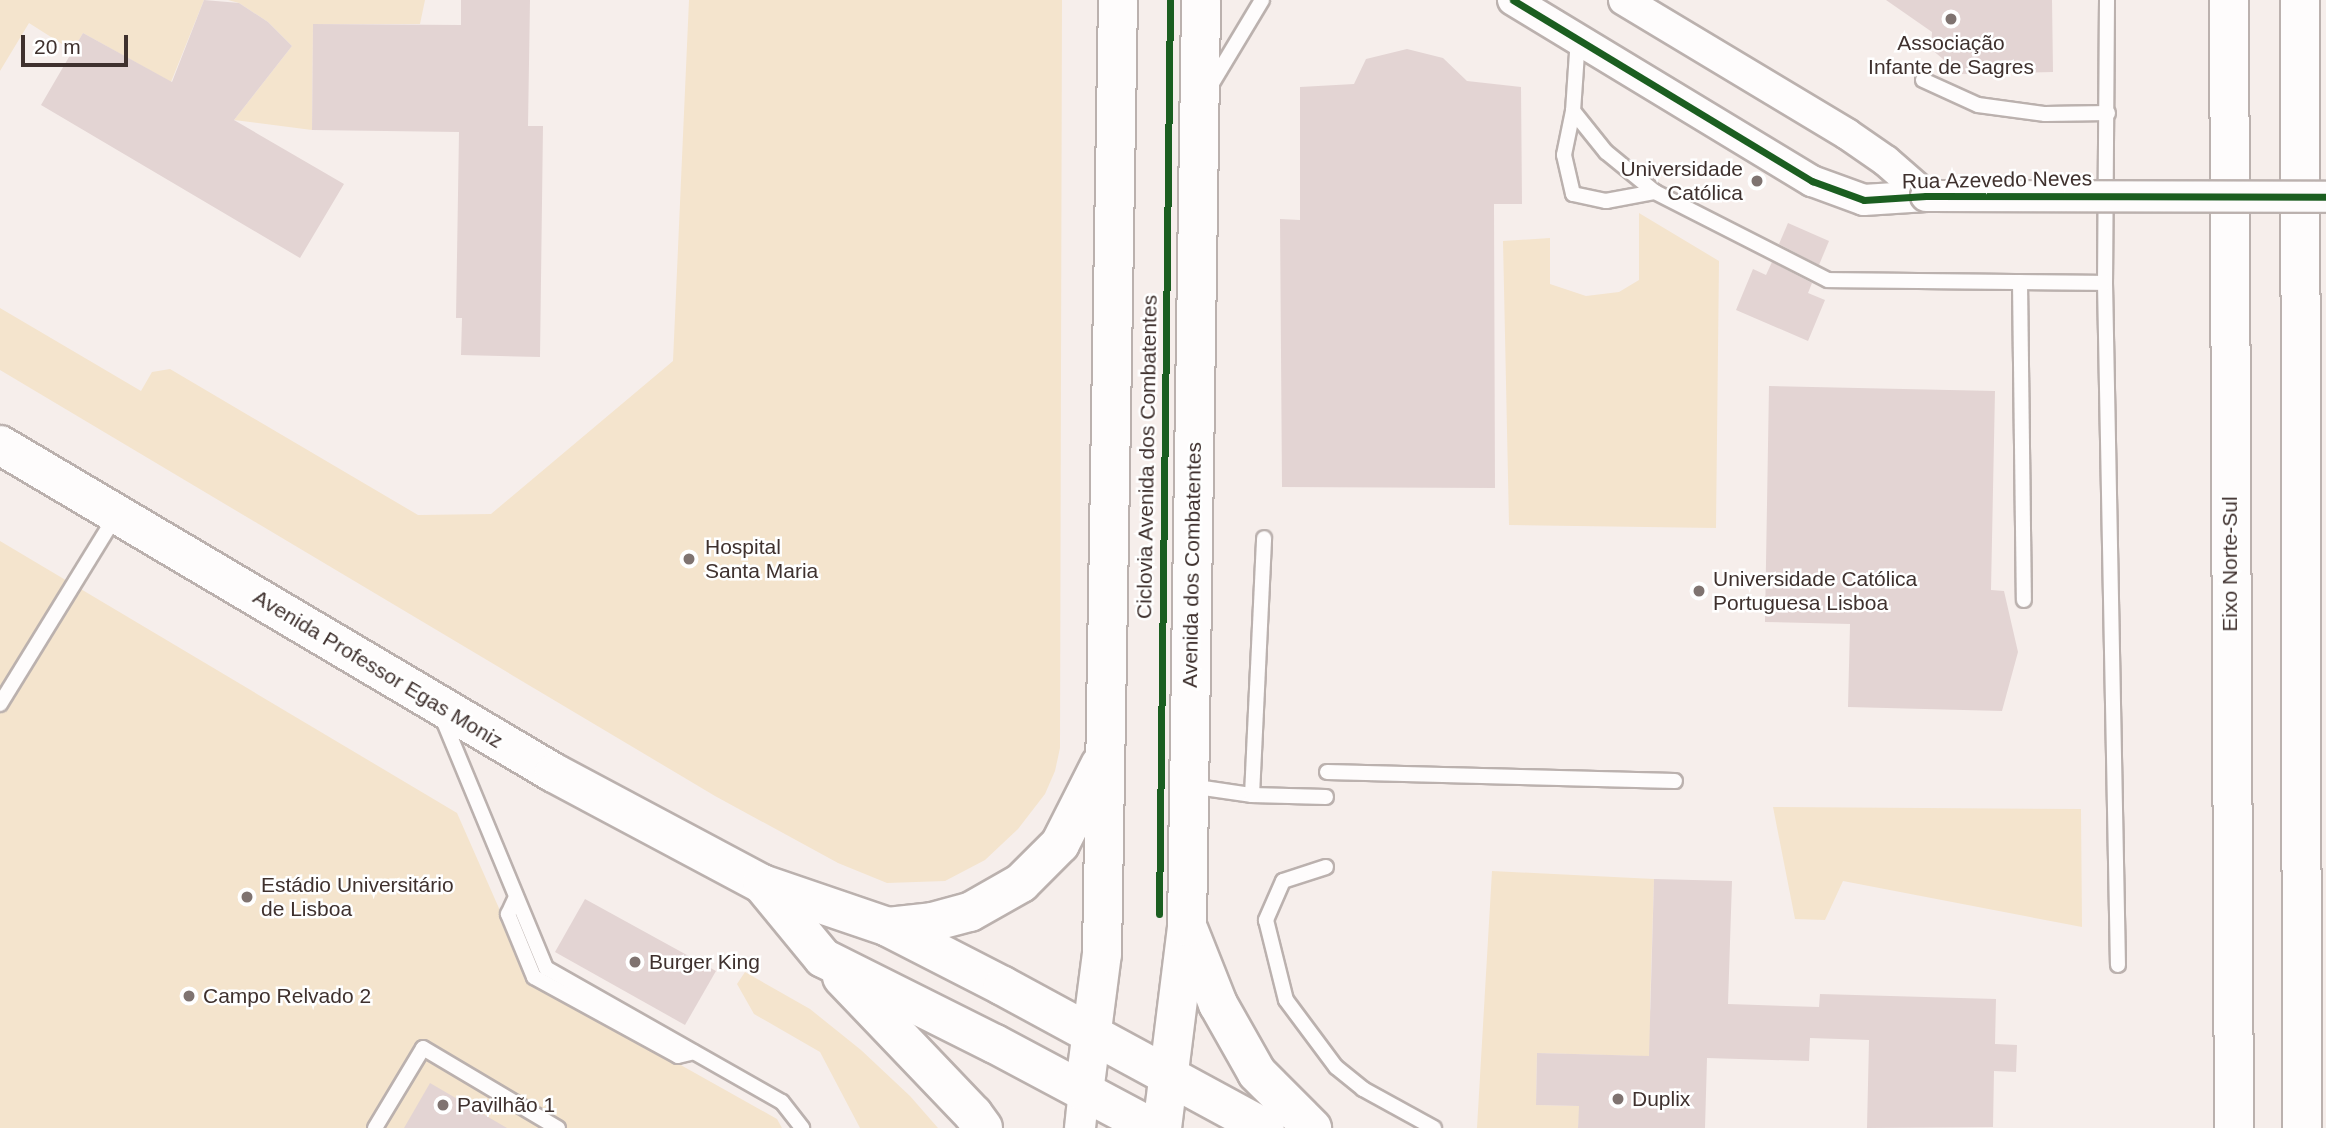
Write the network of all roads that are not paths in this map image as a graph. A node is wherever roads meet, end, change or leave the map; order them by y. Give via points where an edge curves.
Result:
1 (1118, 0) edge
2 (1201, 0) edge
3 (1262, 0) edge
4 (1513, 0) edge
5 (1624, 0) edge
6 (2107, 0) edge
7 (2229, 0) edge
8 (2300, 0) edge
9 (1577, 38) junction
10 (1923, 80) dead end
11 (1199, 104) junction
12 (1573, 111) junction
13 (2108, 113) junction
14 (1655, 192) junction
15 (1926, 195) junction
16 (2326, 197) edge
17 (2021, 282) junction
18 (2105, 284) junction
19 (0, 445) edge
20 (2299, 454) junction
21 (118, 513) junction
22 (1264, 538) dead end
23 (2024, 600) dead end
24 (0, 704) edge
25 (436, 704) junction
26 (2326, 716) edge
27 (1104, 757) junction
28 (1327, 772) dead end
29 (1675, 780) dead end
30 (1189, 786) junction
31 (1252, 795) junction
32 (1326, 797) dead end
33 (1326, 867) dead end
34 (762, 884) junction
35 (888, 927) junction
36 (1187, 927) junction
37 (823, 958) junction
38 (2118, 965) dead end
39 (1094, 1035) junction
40 (1168, 1076) junction
41 (1082, 1110) edge
42 (375, 1128) edge
43 (558, 1128) edge
44 (802, 1128) edge
45 (982, 1128) edge
46 (1152, 1128) edge
47 (1162, 1128) edge
48 (1265, 1128) edge
49 (1312, 1128) edge
50 (1434, 1128) edge
51 (2234, 1128) edge
52 (2302, 1128) edge

1 - 27 main road
2 - 11 main road, Avenida dos Combatentes
3 - 11 lane
4 - 9 street, Rua Azevedo Neves
5 - 15 street, Rua Azevedo Neves via 1847,134
6 - 13 lane
7 - 51 main road, Eixo Norte-Sul
8 - 20 main road
9 - 12 lane
9 - 15 street, Rua Azevedo Neves via 1812,181 1864,200
10 - 13 lane via 1978,105 2045,114
11 - 30 main road, Avenida dos Combatentes
12 - 14 lane via 1606,152
12 - 14 lane via 1564,155 1573,194 1606,201
13 - 18 lane
14 - 17 lane via 1828,280
15 - 16 street, Rua Azevedo Neves, bridge
17 - 18 lane
17 - 23 lane
18 - 38 lane
19 - 21 main road, Avenida Professor Egas Moniz
20 - 26 main road
20 - 52 main road
21 - 24 lane
21 - 25 main road, Avenida Professor Egas Moniz
22 - 31 lane
25 - 34 main road, Avenida Professor Egas Moniz
25 - 44 lane via 546,968 782,1102
27 - 35 main road via 1060,844 1021,883 970,912
27 - 39 main road via 1102,954
28 - 29 lane
30 - 31 lane
30 - 36 main road, Avenida dos Combatentes
31 - 32 lane
33 - 50 lane via 1283,881 1266,920 1286,1000 1336,1067 1363,1089
34 - 35 main road, Avenida Professor Egas Moniz
34 - 37 main road, Avenida Professor Egas Moniz
35 - 39 main road, Avenida Professor Egas Moniz
36 - 40 main road, Avenida dos Combatentes
36 - 49 main road via 1218,1004 1257,1073
37 - 41 main road, Avenida Professor Egas Moniz
37 - 45 main road
39 - 40 main road, Avenida Professor Egas Moniz
39 - 41 main road
40 - 47 main road, Avenida dos Combatentes
40 - 48 main road, Avenida Professor Egas Moniz
41 - 46 main road, Avenida Professor Egas Moniz
42 - 43 lane via 423,1048

